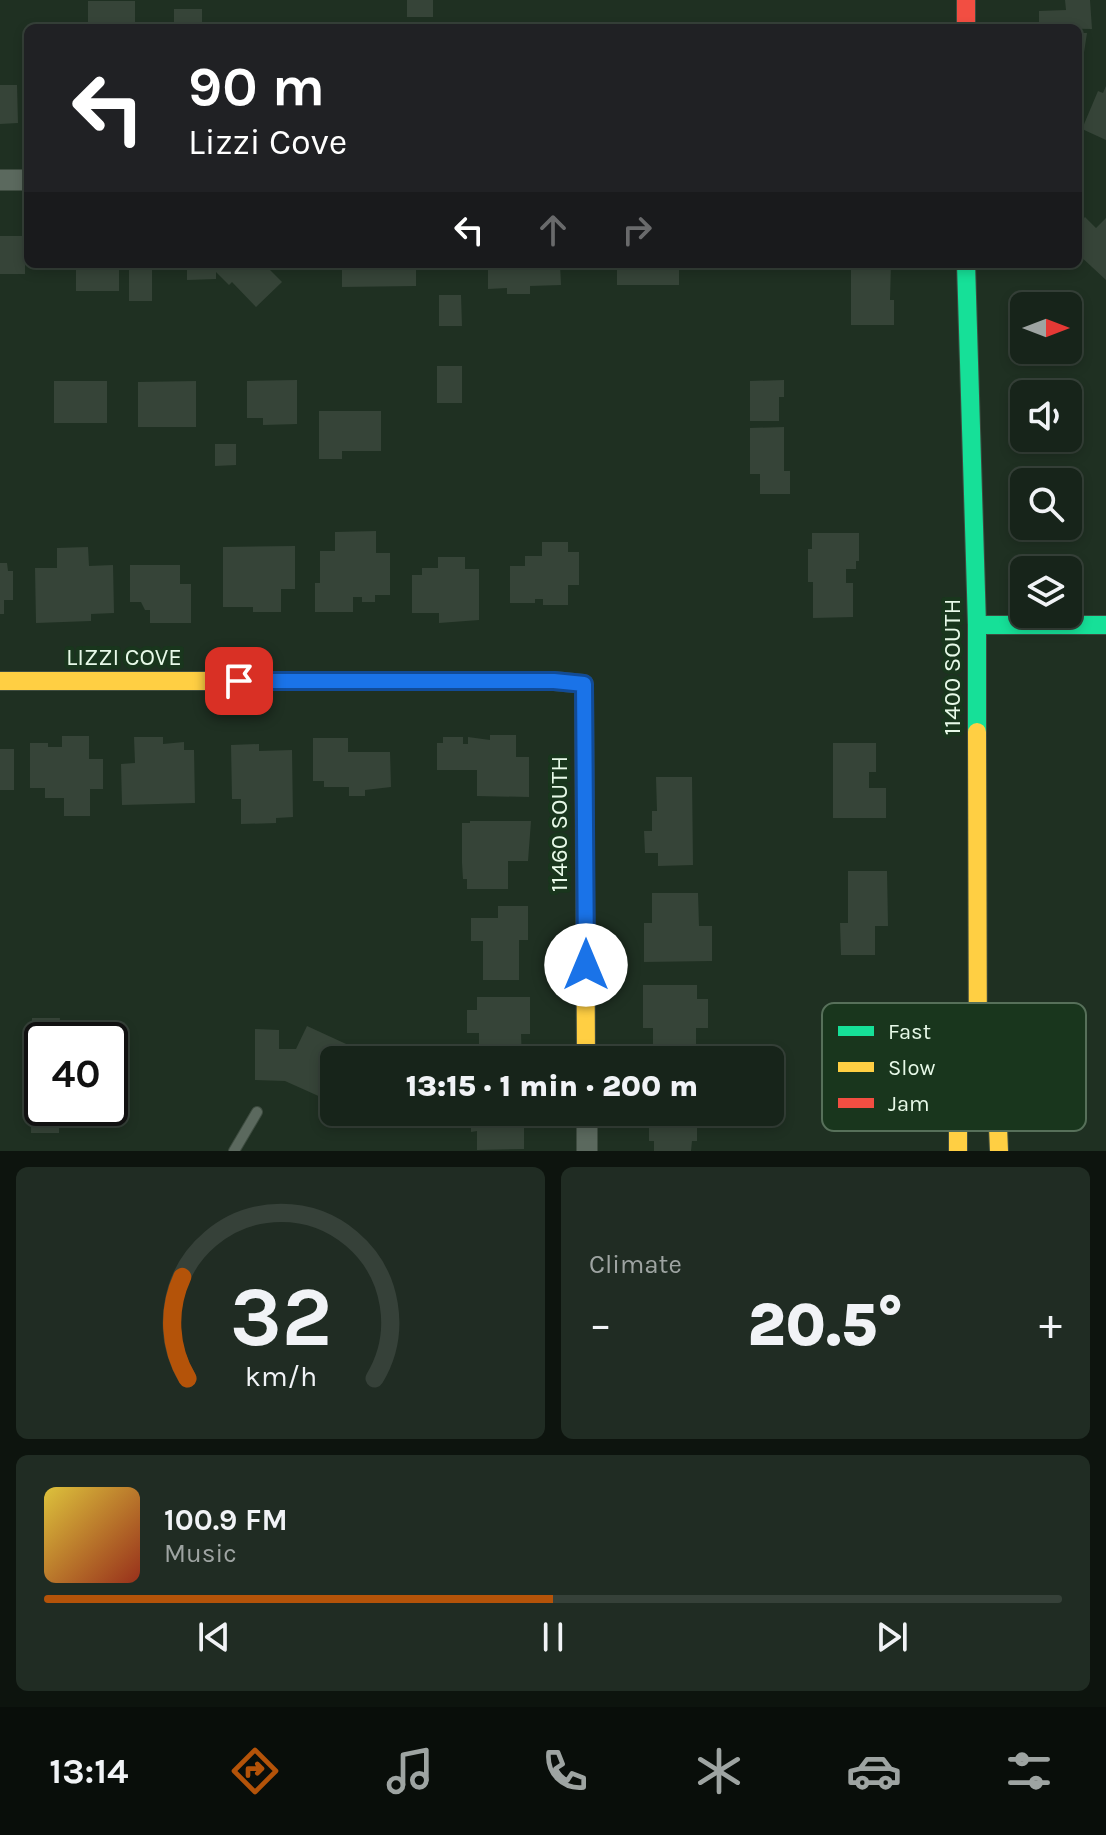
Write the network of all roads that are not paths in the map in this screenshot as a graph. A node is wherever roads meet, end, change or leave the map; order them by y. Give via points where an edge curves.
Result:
1 (966, 0) edge
2 (966, 24) edge
3 (0, 180) edge
4 (24, 180) edge
5 (966, 268) edge
6 (977, 625) junction
7 (1106, 625) edge
8 (0, 681) edge
9 (584, 684) joint
10 (978, 1003) edge
11 (586, 1046) edge
12 (257, 1112) dead end
13 (587, 1126) edge
14 (998, 1131) edge
15 (234, 1151) edge
16 (587, 1151) edge
17 (999, 1151) edge

1 - 2 street
3 - 4 street
5 - 6 street, 11400 SOUTH
6 - 7 street
6 - 10 street, 11400 SOUTH
8 - 9 street, LIZZI COVE
9 - 11 street, 11460 SOUTH
12 - 15 lane
13 - 16 street
14 - 17 street, 11400 SOUTH

